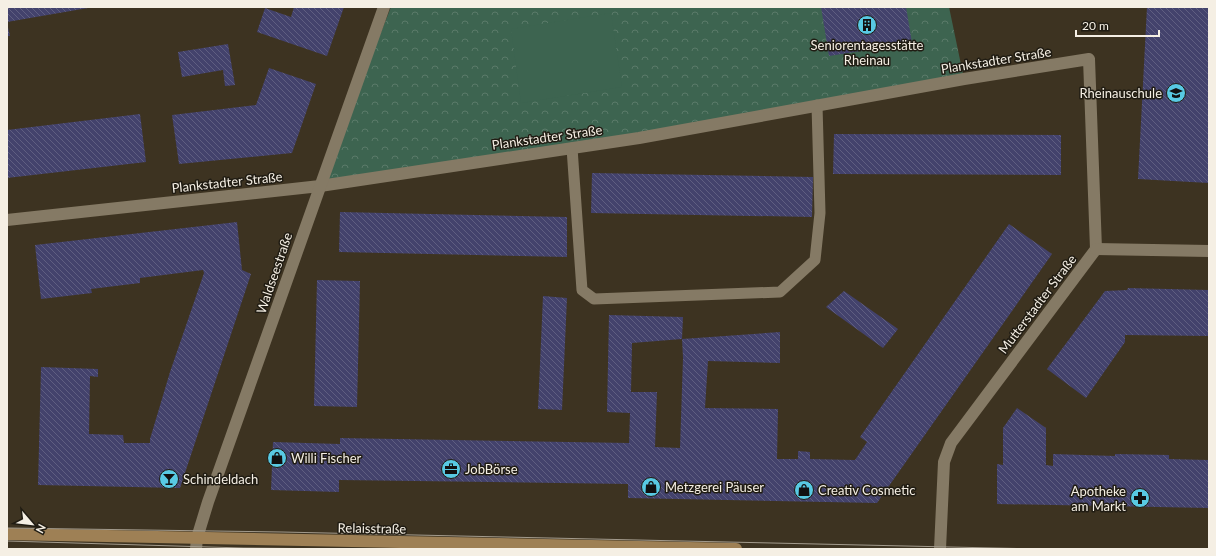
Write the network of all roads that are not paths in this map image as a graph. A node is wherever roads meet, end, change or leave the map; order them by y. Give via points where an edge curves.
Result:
1 (384, 7) edge
2 (817, 105) junction
3 (572, 148) junction
4 (320, 186) junction
5 (7, 220) edge
6 (1096, 249) junction
7 (1209, 251) edge
8 (7, 534) edge
9 (196, 544) edge
10 (736, 549) edge
11 (940, 549) edge

1 - 4 street, Waldseestraße
2 - 3 street, Plankstadter Straße
2 - 3 lane via 820,213 816,260 780,292 594,299 582,290
2 - 6 street, Plankstadter Straße via 1088,59
3 - 4 street, Plankstadter Straße
4 - 5 street, Plankstadter Straße
4 - 9 street, Waldseestraße via 211,494
6 - 7 street
6 - 11 street, Mutterstadter Straße via 951,443 944,462
8 - 9 main road, Relaisstraße
9 - 10 main road, Relaisstraße

